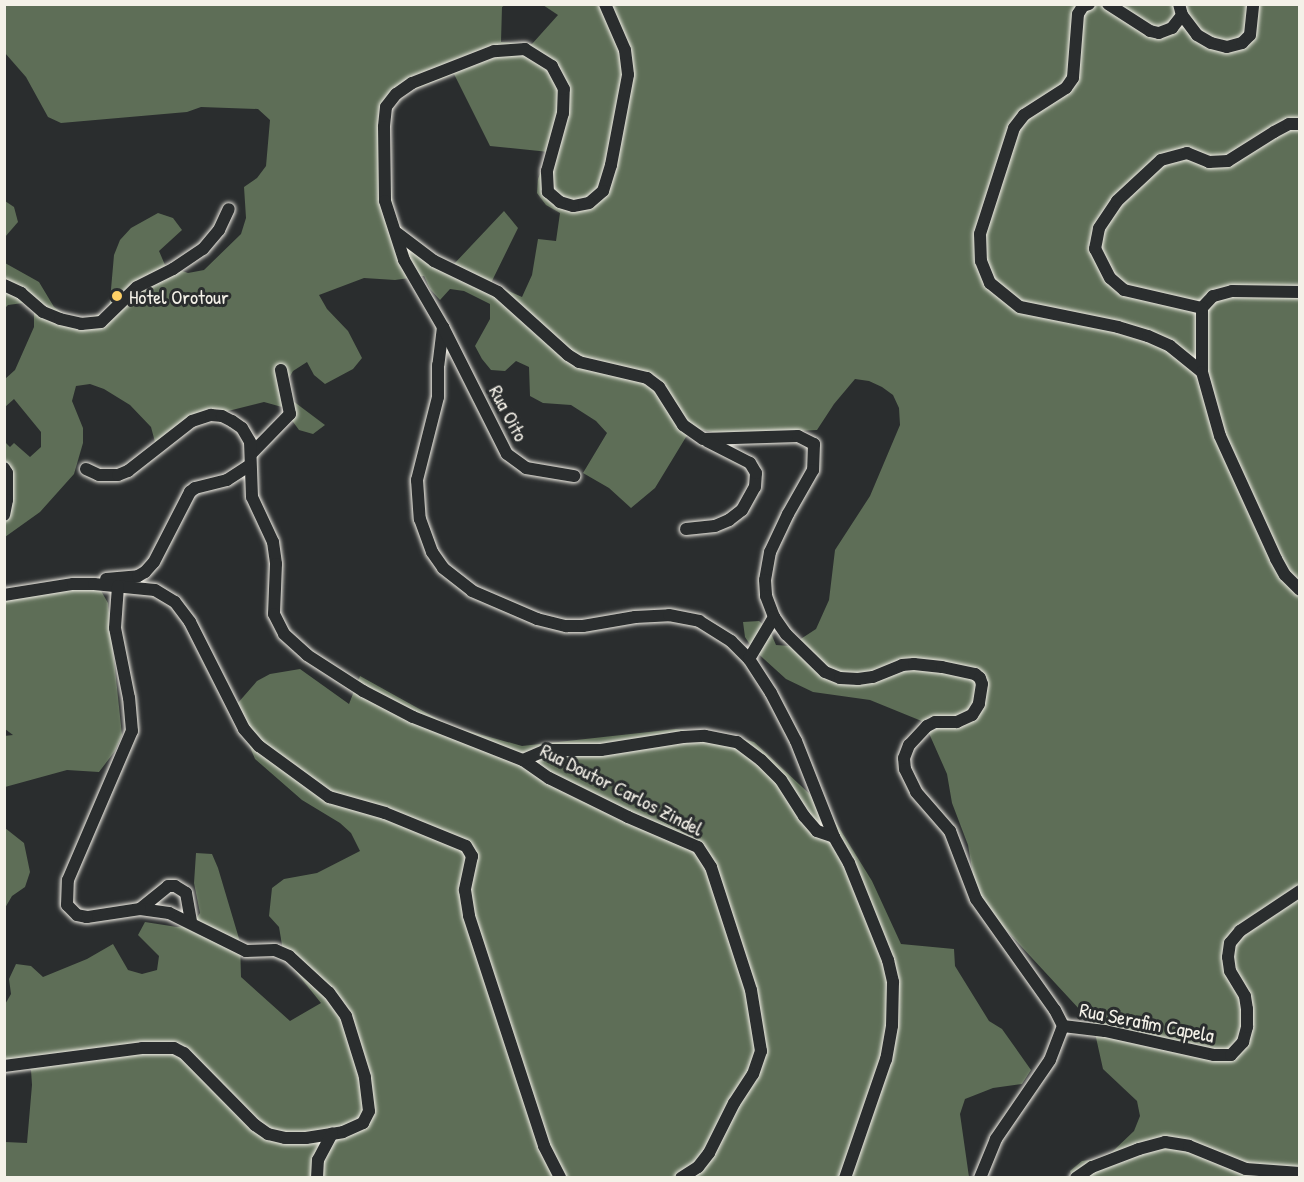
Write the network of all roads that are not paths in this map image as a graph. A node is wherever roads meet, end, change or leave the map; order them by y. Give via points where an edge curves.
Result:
1 (605, 4) edge
2 (1089, 4) edge
3 (1108, 4) edge
4 (1253, 4) edge
5 (1181, 10) edge
6 (1299, 124) edge
7 (229, 208) dead end
8 (397, 233) junction
9 (4, 285) edge
10 (1299, 292) edge
11 (1202, 308) junction
12 (443, 327) junction
13 (280, 370) dead end
14 (1202, 372) junction
15 (703, 439) junction
16 (250, 460) junction
17 (4, 468) edge
18 (86, 469) dead end
19 (574, 476) dead end
20 (4, 515) edge
21 (686, 529) dead end
22 (94, 584) junction
23 (118, 585) junction
24 (1299, 590) edge
25 (4, 595) edge
26 (774, 617) junction
27 (749, 659) junction
28 (523, 760) junction
29 (834, 837) junction
30 (1299, 891) edge
31 (140, 909) junction
32 (191, 922) junction
33 (1063, 1026) junction
34 (4, 1066) edge
35 (332, 1134) junction
36 (1299, 1173) edge
37 (317, 1178) edge
38 (560, 1178) edge
39 (681, 1178) edge
40 (845, 1178) edge
41 (981, 1178) edge
42 (1076, 1178) edge

1 - 8 street, Rua Oito via 625,50 628,69 620,123 603,191 589,202 573,206 548,192 547,171 563,114 564,89 552,66 525,49 494,51 412,83 396,94 387,107 383,187
2 - 14 street via 1078,14 1073,78 1066,88 1024,115 1014,129 980,234 981,261 990,283 1020,307 1148,336 1170,346
3 - 5 street via 1150,32 1159,33 1172,28
4 - 5 street via 1250,35 1242,43 1227,47 1197,35
6 - 11 street via 1289,124 1228,161 1209,162 1187,153 1161,160 1117,201 1099,228 1095,249 1110,278 1124,290
7 - 9 street via 219,230 203,249 136,287 101,322 81,324 43,312
8 - 12 street, Rua Oito via 415,283
8 - 15 street via 434,261 498,292 579,362 647,378 659,387 683,425
10 - 11 street via 1232,291 1213,296
11 - 14 street
12 - 19 street, Rua Oito via 507,454 526,468
12 - 27 street via 438,397 417,491 425,537 443,568 472,591 552,624 583,626 669,615 699,621 731,641
13 - 16 street via 290,414
14 - 24 street via 1220,436 1276,559
15 - 21 street via 750,463 756,473 755,488 742,510 729,520 715,526
15 - 26 street via 798,436 814,444 813,470 770,552 766,596
16 - 18 street, Rua Doutor Carlos Zindel via 250,442 243,428 222,416 211,415 192,421 118,476 99,475
16 - 22 street via 227,480 190,492 145,572
16 - 28 street, Rua Doutor Carlos Zindel via 252,498 273,542 274,614 284,634 307,655 363,691 413,717
17 - 20 street
22 - 23 street
22 - 25 street
23 - 31 street via 115,628 132,730 66,892 67,905 77,915 102,917
23 - 38 street via 155,590 175,602 190,622 244,729 259,746 329,797 422,826 461,843 472,856 465,891 469,916 544,1146
26 - 27 street
26 - 33 street, Rua Serafim Capela via 802,652 825,672 840,678 873,677 902,664 975,674 982,684 979,704 972,715 957,722 929,724 909,745 905,769 916,792 950,831 976,899
27 - 29 street via 796,741
28 - 29 street, Rua Doutor Carlos Zindel via 547,750 601,750 683,737 705,736 737,742 781,780 817,831
28 - 39 street, Rua Doutor Carlos Zindel via 549,778 698,847 711,867 751,990 760,1051 753,1074 709,1154
29 - 40 street via 849,863 888,960 894,1005 886,1059
30 - 33 street, Rua Serafim Capela via 1240,930 1230,943 1230,971 1245,996 1247,1009 1243,1042 1231,1055
31 - 32 street via 170,913
31 - 32 street via 168,886 175,886 186,893
32 - 35 street via 252,952 275,950 289,956 329,993 346,1016 365,1077 369,1111 363,1123
33 - 41 street, Rua Serafim Capela via 1050,1060 996,1139
34 - 35 street via 142,1048 174,1048 184,1053 268,1134 285,1138
35 - 37 street via 318,1160
36 - 42 street via 1246,1169 1188,1146 1165,1142 1092,1167

